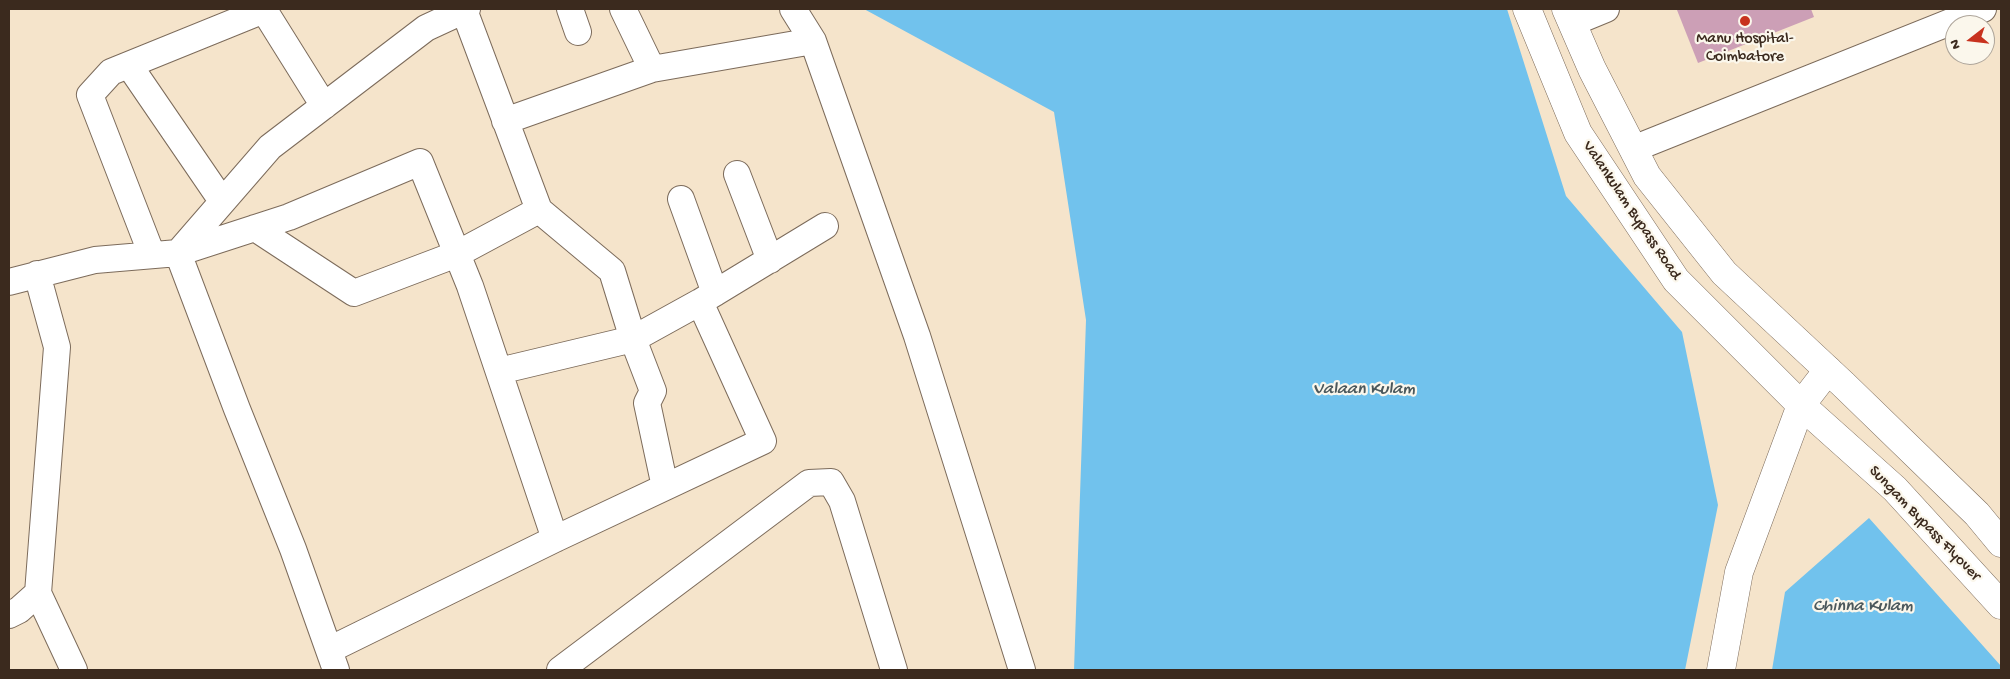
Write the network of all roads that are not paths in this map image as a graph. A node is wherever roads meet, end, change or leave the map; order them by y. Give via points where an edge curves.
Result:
1 (465, 9) edge
2 (622, 9) edge
3 (793, 9) edge
4 (1527, 9) edge
5 (1606, 9) edge
6 (1983, 9) edge
7 (1569, 16) edge
8 (430, 17) edge
9 (813, 41) junction
10 (129, 65) junction
11 (652, 69) junction
12 (324, 106) junction
13 (505, 121) junction
14 (1633, 149) junction
15 (737, 174) dead end
16 (680, 199) dead end
17 (222, 201) junction
18 (539, 210) junction
19 (824, 226) dead end
20 (255, 228) junction
21 (178, 253) junction
22 (457, 254) junction
23 (152, 255) junction
24 (770, 260) junction
25 (37, 274) junction
26 (9, 282) edge
27 (708, 298) junction
28 (633, 339) junction
29 (1828, 370) junction
30 (499, 371) junction
31 (1801, 405) junction
32 (665, 487) junction
33 (555, 538) junction
34 (2000, 538) edge
35 (38, 593) junction
36 (2001, 605) edge
37 (9, 615) edge
38 (333, 660) edge
39 (74, 670) edge
40 (560, 670) edge
41 (894, 670) edge
42 (1022, 670) edge
43 (1721, 670) edge

1 - 8 street
1 - 13 street
2 - 11 street
3 - 9 street
4 - 31 main road, Valankulam Bypass Road via 1578,133 1676,280
5 - 7 street
6 - 14 street
7 - 14 main road, Valankulam Bypass Road
8 - 12 street
9 - 11 street
9 - 42 street via 917,336
10 - 12 street via 264,10
10 - 17 street
10 - 23 street via 111,72 90,95
11 - 13 street
12 - 17 street via 270,147
13 - 18 street
14 - 29 main road, Valankulam Bypass Road via 1647,176 1724,274
15 - 24 street
16 - 27 street
17 - 21 street
18 - 22 street
18 - 28 street via 612,271
19 - 24 street
20 - 21 street
20 - 22 street via 354,294
20 - 22 street via 420,162
21 - 23 street
21 - 38 street
22 - 30 street
23 - 25 street via 95,260
24 - 27 street
25 - 26 street
25 - 35 street via 57,347
27 - 28 street
27 - 32 street via 763,441
28 - 30 street
28 - 32 street via 653,391 647,403
29 - 31 main road
29 - 34 main road
30 - 33 street
31 - 36 main road, Sungam Bypass Flyover via 1895,489
31 - 43 main road via 1739,572
32 - 33 street
33 - 38 street
35 - 37 street
35 - 39 street
40 - 41 street via 809,483 831,482 842,501

